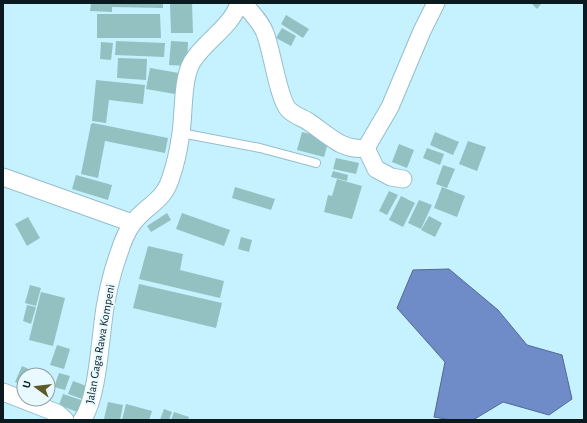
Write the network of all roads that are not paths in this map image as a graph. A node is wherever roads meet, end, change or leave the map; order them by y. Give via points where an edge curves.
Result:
1 (239, 3) edge
2 (243, 3) edge
3 (436, 3) edge
4 (181, 133) junction
5 (366, 148) junction
6 (316, 164) dead end
7 (3, 177) edge
8 (403, 179) dead end
9 (132, 223) junction
10 (3, 392) edge
11 (65, 420) edge
12 (82, 420) edge

1 - 4 street, Jalan Gaga Rawa Kompeni via 229,20 192,62 187,74
2 - 5 street via 265,32 282,96 288,109 337,142 355,148
3 - 5 street via 390,107
4 - 6 lane via 260,148
4 - 9 street, Jalan Gaga Rawa Kompeni via 171,178 165,192
5 - 8 street via 376,168 391,177
7 - 9 street
9 - 12 street, Jalan Gaga Rawa Kompeni via 119,253 106,302 92,398
10 - 11 street via 57,413

